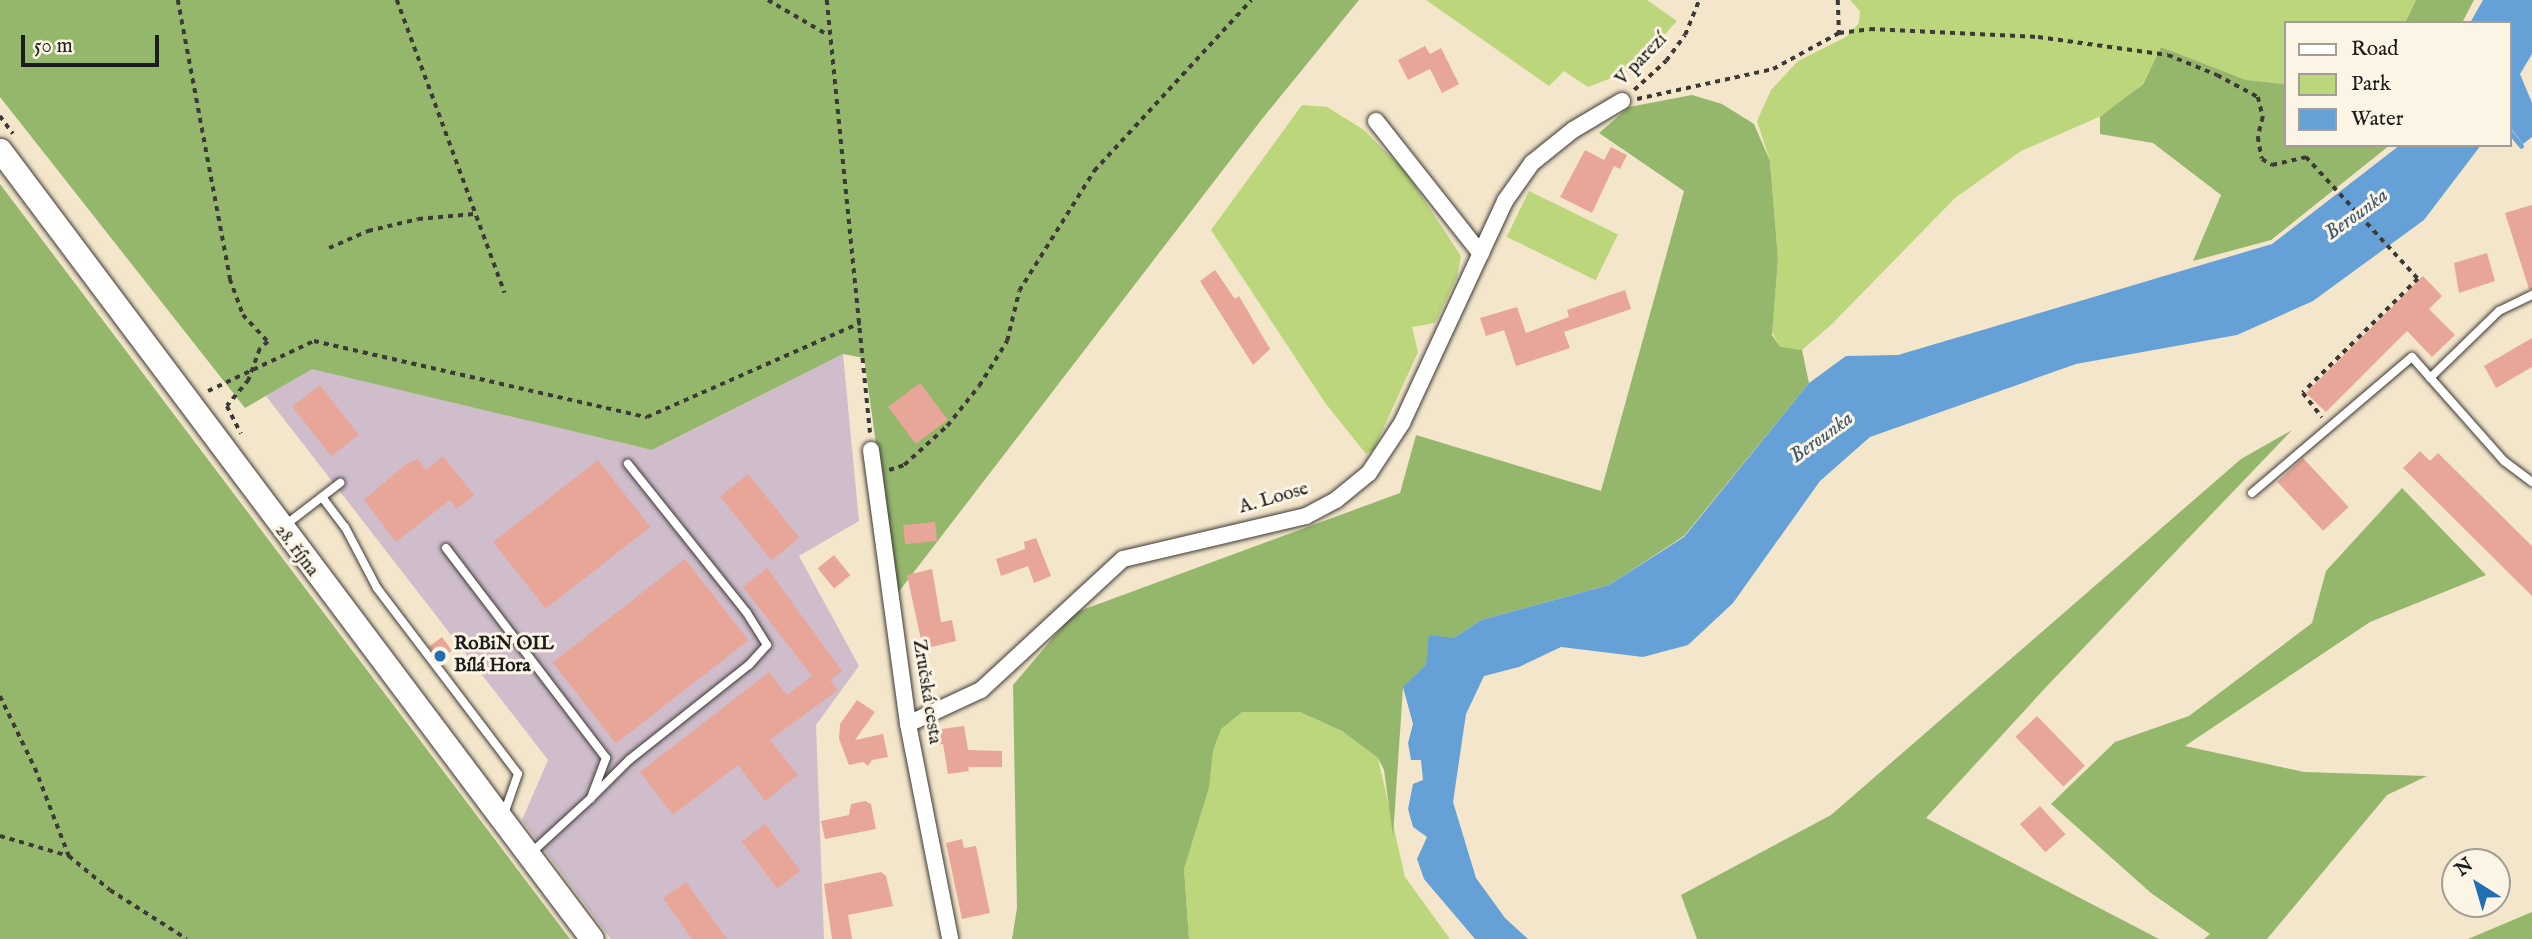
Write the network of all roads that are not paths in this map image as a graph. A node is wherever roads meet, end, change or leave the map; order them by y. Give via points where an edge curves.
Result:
1 (1622, 101) road end
2 (1376, 121) dead end
3 (8, 149) edge
4 (1481, 254) junction
5 (2532, 295) edge
6 (2430, 378) junction
7 (871, 450) road end
8 (628, 464) dead end
9 (2532, 482) edge
10 (340, 483) dead end
11 (2252, 493) dead end
12 (322, 497) junction
13 (280, 529) junction
14 (446, 548) dead end
15 (908, 724) junction
16 (591, 798) junction
17 (501, 820) junction
18 (528, 856) junction
19 (592, 939) edge
20 (950, 939) edge

1 - 4 street, A. Loose via 1573,130 1532,163 1505,201
2 - 4 street
3 - 13 main road, 28. října
4 - 15 street, A. Loose via 1402,423 1369,473 1336,500 1306,516 1139,551 1123,559 981,690
5 - 6 lane via 2499,311
6 - 9 lane via 2504,461
6 - 11 lane via 2412,357
7 - 15 street, Zručská cesta
8 - 16 lane via 747,613 767,645 749,665 629,760
10 - 12 lane
12 - 13 lane
12 - 17 lane via 345,527 377,588 518,774
13 - 17 main road, 28. října
14 - 16 lane via 606,758
15 - 20 street, Zručská cesta
16 - 18 lane
17 - 18 main road, 28. října
18 - 19 main road, 28. října

